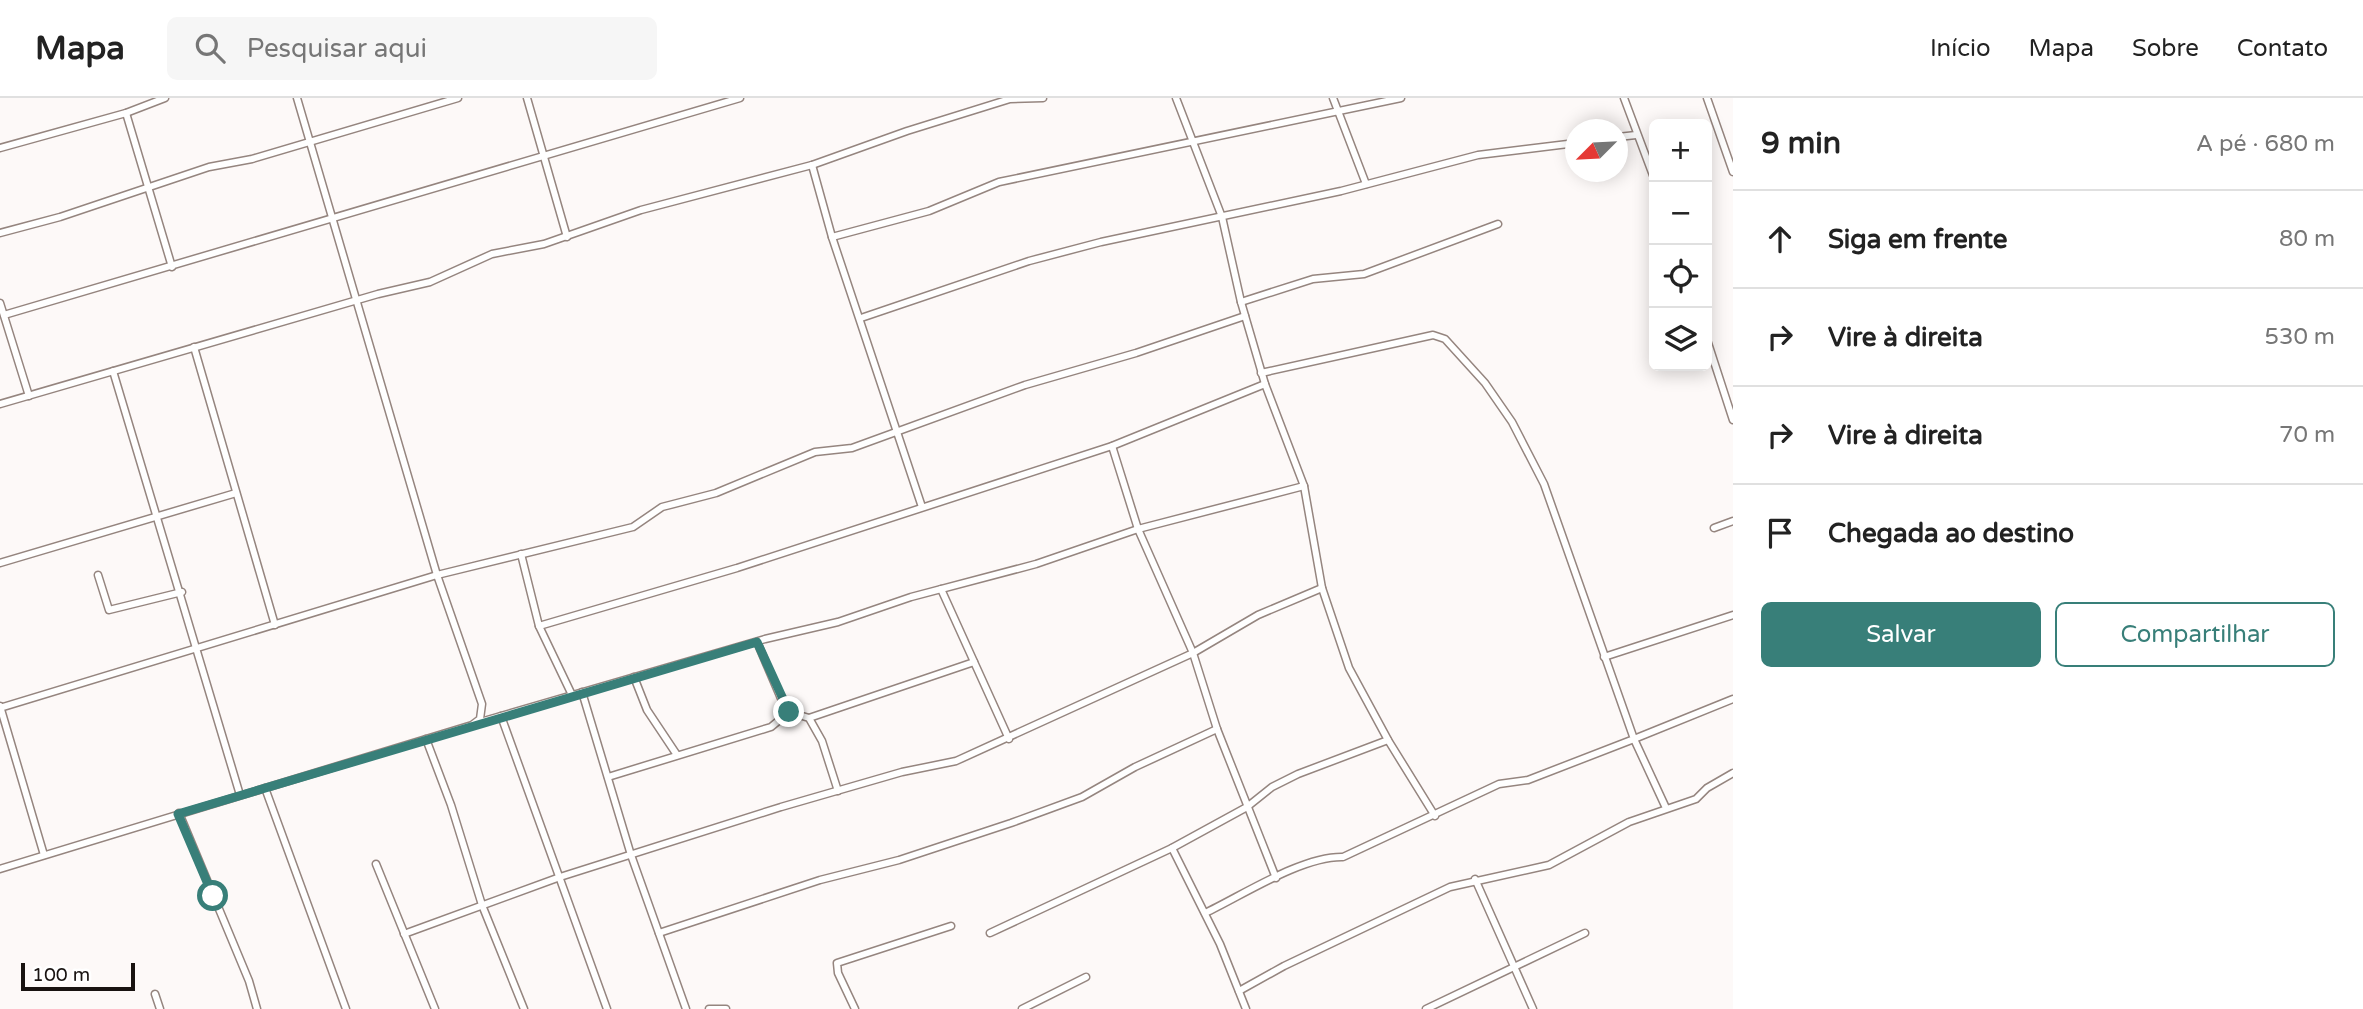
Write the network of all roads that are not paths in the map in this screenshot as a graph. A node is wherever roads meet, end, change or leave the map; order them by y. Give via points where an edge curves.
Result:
1 (165, 98) edge
2 (297, 98) edge
3 (458, 98) edge
4 (527, 98) edge
5 (740, 98) edge
6 (1043, 98) edge
7 (1176, 98) edge
8 (1333, 98) edge
9 (1401, 98) edge
10 (1624, 98) edge
11 (1707, 98) edge
12 (1337, 110) junction
13 (127, 113) junction
14 (1636, 135) junction
15 (1628, 136) edge
16 (1191, 142) junction
17 (309, 143) junction
18 (1565, 144) edge
19 (0, 148) edge
20 (544, 156) junction
21 (812, 165) junction
22 (1649, 166) edge
23 (1733, 172) edge
24 (1366, 184) junction
25 (146, 188) junction
26 (1222, 217) junction
27 (332, 221) junction
28 (1499, 224) dead end
29 (0, 233) edge
30 (568, 237) junction
31 (832, 237) junction
32 (172, 267) junction
33 (358, 300) junction
34 (1241, 302) junction
35 (0, 303) edge
36 (4, 315) junction
37 (1245, 316) junction
38 (861, 318) junction
39 (194, 347) junction
40 (1712, 355) edge
41 (113, 371) junction
42 (1261, 373) junction
43 (1265, 384) junction
44 (29, 396) junction
45 (0, 404) edge
46 (1733, 420) edge
47 (897, 430) junction
48 (1112, 446) junction
49 (1304, 486) junction
50 (236, 493) junction
51 (922, 507) junction
52 (157, 514) junction
53 (1733, 521) edge
54 (1714, 528) dead end
55 (1138, 529) junction
56 (520, 554) junction
57 (0, 563) edge
58 (98, 575) dead end
59 (437, 575) junction
60 (1322, 588) junction
61 (941, 589) junction
62 (182, 593) junction
63 (1733, 615) edge
64 (275, 625) junction
65 (539, 626) junction
66 (757, 642) junction
67 (197, 648) junction
68 (1193, 653) junction
69 (1604, 657) junction
70 (974, 662) junction
71 (634, 677) junction
72 (582, 692) junction
73 (572, 695) junction
74 (1733, 699) edge
75 (0, 708) edge
76 (789, 712) junction
77 (502, 716) junction
78 (809, 718) junction
79 (472, 724) junction
80 (1217, 729) junction
81 (426, 738) junction
82 (1009, 739) junction
83 (1634, 739) junction
84 (1388, 740) junction
85 (677, 755) junction
86 (1733, 773) edge
87 (608, 777) junction
88 (1726, 777) junction
89 (1733, 786) edge
90 (265, 788) junction
91 (838, 791) junction
92 (240, 794) junction
93 (1247, 807) junction
94 (1666, 808) junction
95 (178, 814) junction
96 (1435, 816) junction
97 (1172, 848) junction
98 (44, 855) junction
99 (631, 855) junction
100 (376, 864) dead end
101 (0, 869) edge
102 (560, 877) junction
103 (1276, 878) junction
104 (1475, 879) junction
105 (482, 905) junction
106 (1205, 913) junction
107 (951, 926) dead end
108 (659, 933) junction
109 (990, 933) dead end
110 (1585, 933) dead end
111 (404, 934) junction
112 (1514, 966) junction
113 (1086, 977) dead end
114 (1239, 991) junction
115 (155, 993) dead end
116 (160, 1009) edge
117 (257, 1009) edge
118 (346, 1009) edge
119 (435, 1009) edge
120 (524, 1009) edge
121 (607, 1009) edge
122 (686, 1009) edge
123 (709, 1009) edge
124 (726, 1009) edge
125 (855, 1009) edge
126 (1022, 1009) edge
127 (1245, 1009) edge
128 (1426, 1009) edge
129 (1534, 1009) edge

1 - 13 street
2 - 17 street
3 - 17 street
4 - 20 street
5 - 20 street
6 - 21 street via 1010,99
7 - 16 street
8 - 12 street
9 - 12 street
10 - 14 street
11 - 23 street
12 - 16 street
12 - 24 street
13 - 19 street
13 - 25 street
14 - 15 street
14 - 22 street
16 - 26 street
16 - 31 street via 999,182 929,211
17 - 25 street
17 - 27 street
18 - 24 street via 1478,155
20 - 27 street
20 - 30 street
21 - 30 street via 641,210
21 - 31 street
24 - 26 street
25 - 29 street
25 - 32 street
26 - 34 street
26 - 38 street via 1029,261
27 - 32 street
27 - 33 street
28 - 34 street via 1364,274 1314,279
30 - 33 street via 492,254 430,282
31 - 38 street
32 - 36 street
33 - 39 street
33 - 59 street
34 - 37 street
35 - 36 street
36 - 44 street
37 - 42 street
37 - 47 street
38 - 47 street
39 - 41 street
39 - 50 street
40 - 46 street
41 - 44 street
41 - 52 street
42 - 43 street
42 - 69 street via 1433,335 1445,340 1498,402 1544,484
43 - 48 street
43 - 49 street
44 - 45 street
47 - 51 street
47 - 56 street via 852,447 815,452 716,493 662,507 633,527
48 - 51 street
48 - 55 street
49 - 55 street
49 - 60 street
50 - 52 street
50 - 64 street
51 - 65 street
52 - 57 street
52 - 62 street
53 - 54 street
55 - 61 street via 1036,564
55 - 68 street
56 - 59 street
56 - 65 street
58 - 62 street via 109,610
59 - 64 street
59 - 79 street via 482,704 480,719
60 - 68 street via 1258,615
60 - 84 street via 1349,668
61 - 66 street
61 - 70 street
62 - 67 street
63 - 69 street
64 - 67 street
65 - 73 street
66 - 71 street
66 - 76 street
67 - 75 street
67 - 92 street
68 - 80 street
68 - 82 street
69 - 83 street
70 - 78 street
70 - 82 street
71 - 72 street
71 - 85 street via 647,710
72 - 73 street
72 - 87 street
73 - 77 street
74 - 83 street
75 - 98 street
76 - 78 street
76 - 85 street via 771,727
77 - 79 street
77 - 102 street
78 - 91 street via 822,741
79 - 81 street
80 - 93 street
80 - 108 street via 1082,797 1011,823
81 - 90 street
81 - 105 street
82 - 91 street via 956,761
83 - 94 street
83 - 96 street via 1528,780 1499,784
84 - 93 street via 1298,774
84 - 96 street
85 - 87 street
86 - 88 street
87 - 99 street
88 - 89 street
88 - 94 street via 1696,799
90 - 92 street
90 - 118 street
91 - 99 street
92 - 95 street
93 - 97 street
93 - 103 street
94 - 104 street via 1629,822 1549,865
95 - 98 street
95 - 117 street
96 - 103 street via 1343,857 1329,857
97 - 106 street
97 - 109 street
98 - 101 street
99 - 102 street
99 - 108 street
100 - 111 street
102 - 105 street
102 - 121 street
103 - 106 street
104 - 112 street
104 - 114 street
105 - 111 street
105 - 120 street
106 - 114 street
107 - 125 street via 837,963
108 - 122 street
110 - 112 street
111 - 119 street
112 - 128 street
112 - 129 street
113 - 126 street
114 - 127 street
115 - 116 street
123 - 124 street

